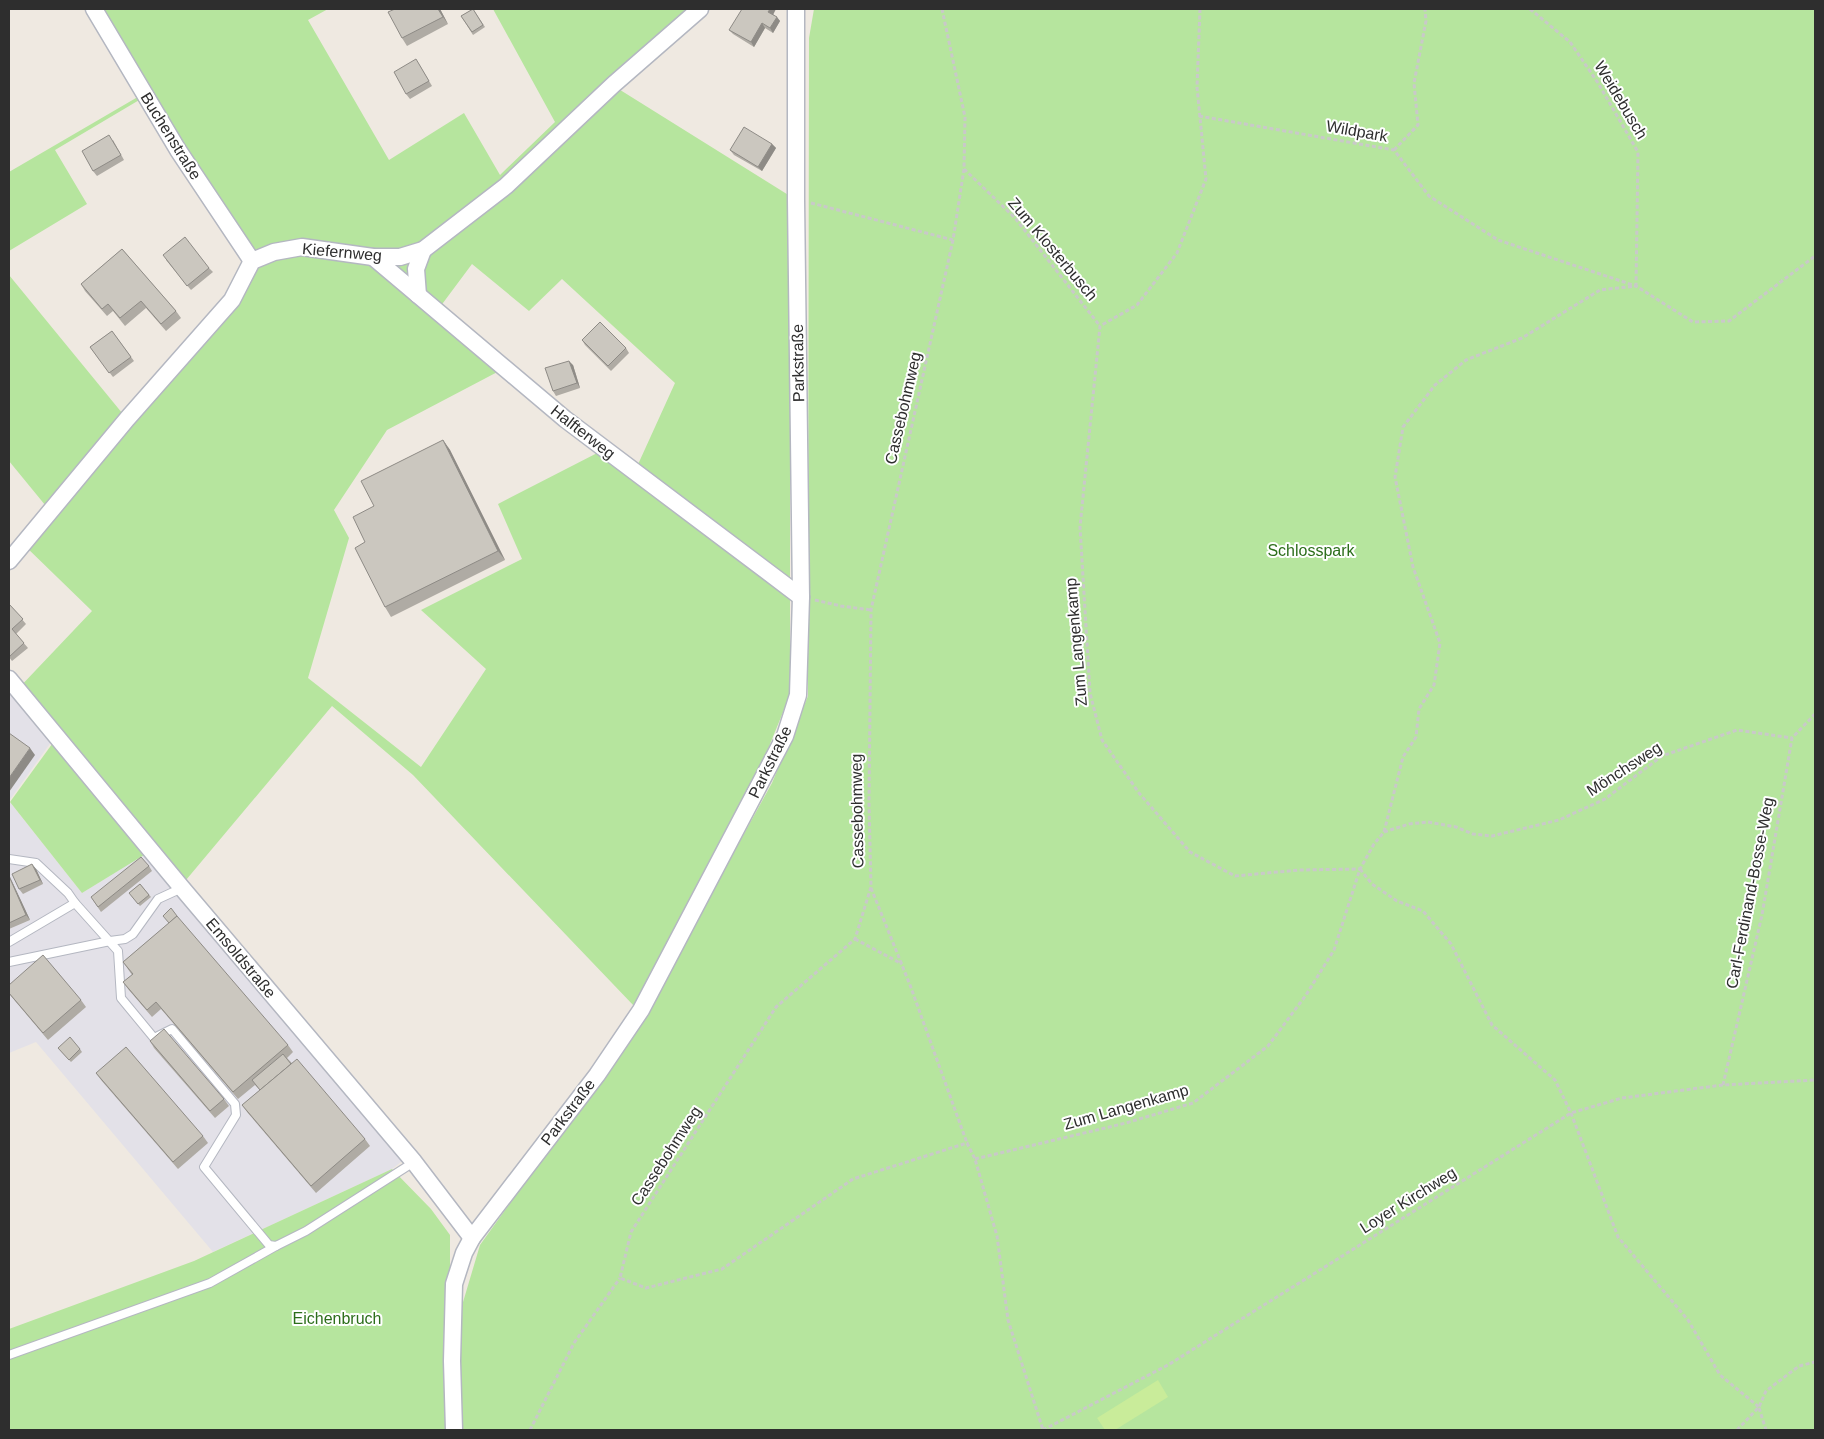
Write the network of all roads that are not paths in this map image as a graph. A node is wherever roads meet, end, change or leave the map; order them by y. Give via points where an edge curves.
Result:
1 (94, 9) edge
2 (700, 9) edge
3 (796, 9) edge
4 (423, 250) junction
5 (373, 257) junction
6 (252, 261) junction
7 (418, 295) junction
8 (9, 561) edge
9 (800, 597) junction
10 (9, 679) edge
11 (9, 859) edge
12 (182, 888) junction
13 (75, 903) junction
14 (110, 941) junction
15 (9, 942) edge
16 (9, 962) edge
17 (414, 1162) junction
18 (472, 1238) junction
19 (276, 1246) junction
20 (9, 1355) edge
21 (454, 1430) edge

1 - 6 street, Buchenstraße via 178,150
2 - 4 street, Kiefernweg via 614,84 506,186
3 - 9 street, Parkstraße
4 - 5 street, Kiefernweg via 400,257
4 - 7 street via 416,269
5 - 6 street, Kiefernweg via 302,247 274,252
5 - 7 street, Halfterweg
6 - 8 street via 232,300 127,419
7 - 9 street, Halfterweg via 565,420
9 - 18 street, Parkstraße via 798,696 785,736 641,1010 597,1075
10 - 12 street, Emsoldstraße
11 - 13 lane via 36,863
12 - 14 lane via 158,899 134,934
12 - 17 street, Emsoldstraße
13 - 14 lane
13 - 15 lane
14 - 16 lane
14 - 19 lane via 118,951 121,998 154,1038 172,1029 235,1104 236,1115 204,1166 265,1241
17 - 18 street, Emsoldstraße
17 - 19 lane via 306,1231
18 - 21 street, Parkstraße via 454,1284
19 - 20 lane via 210,1283

